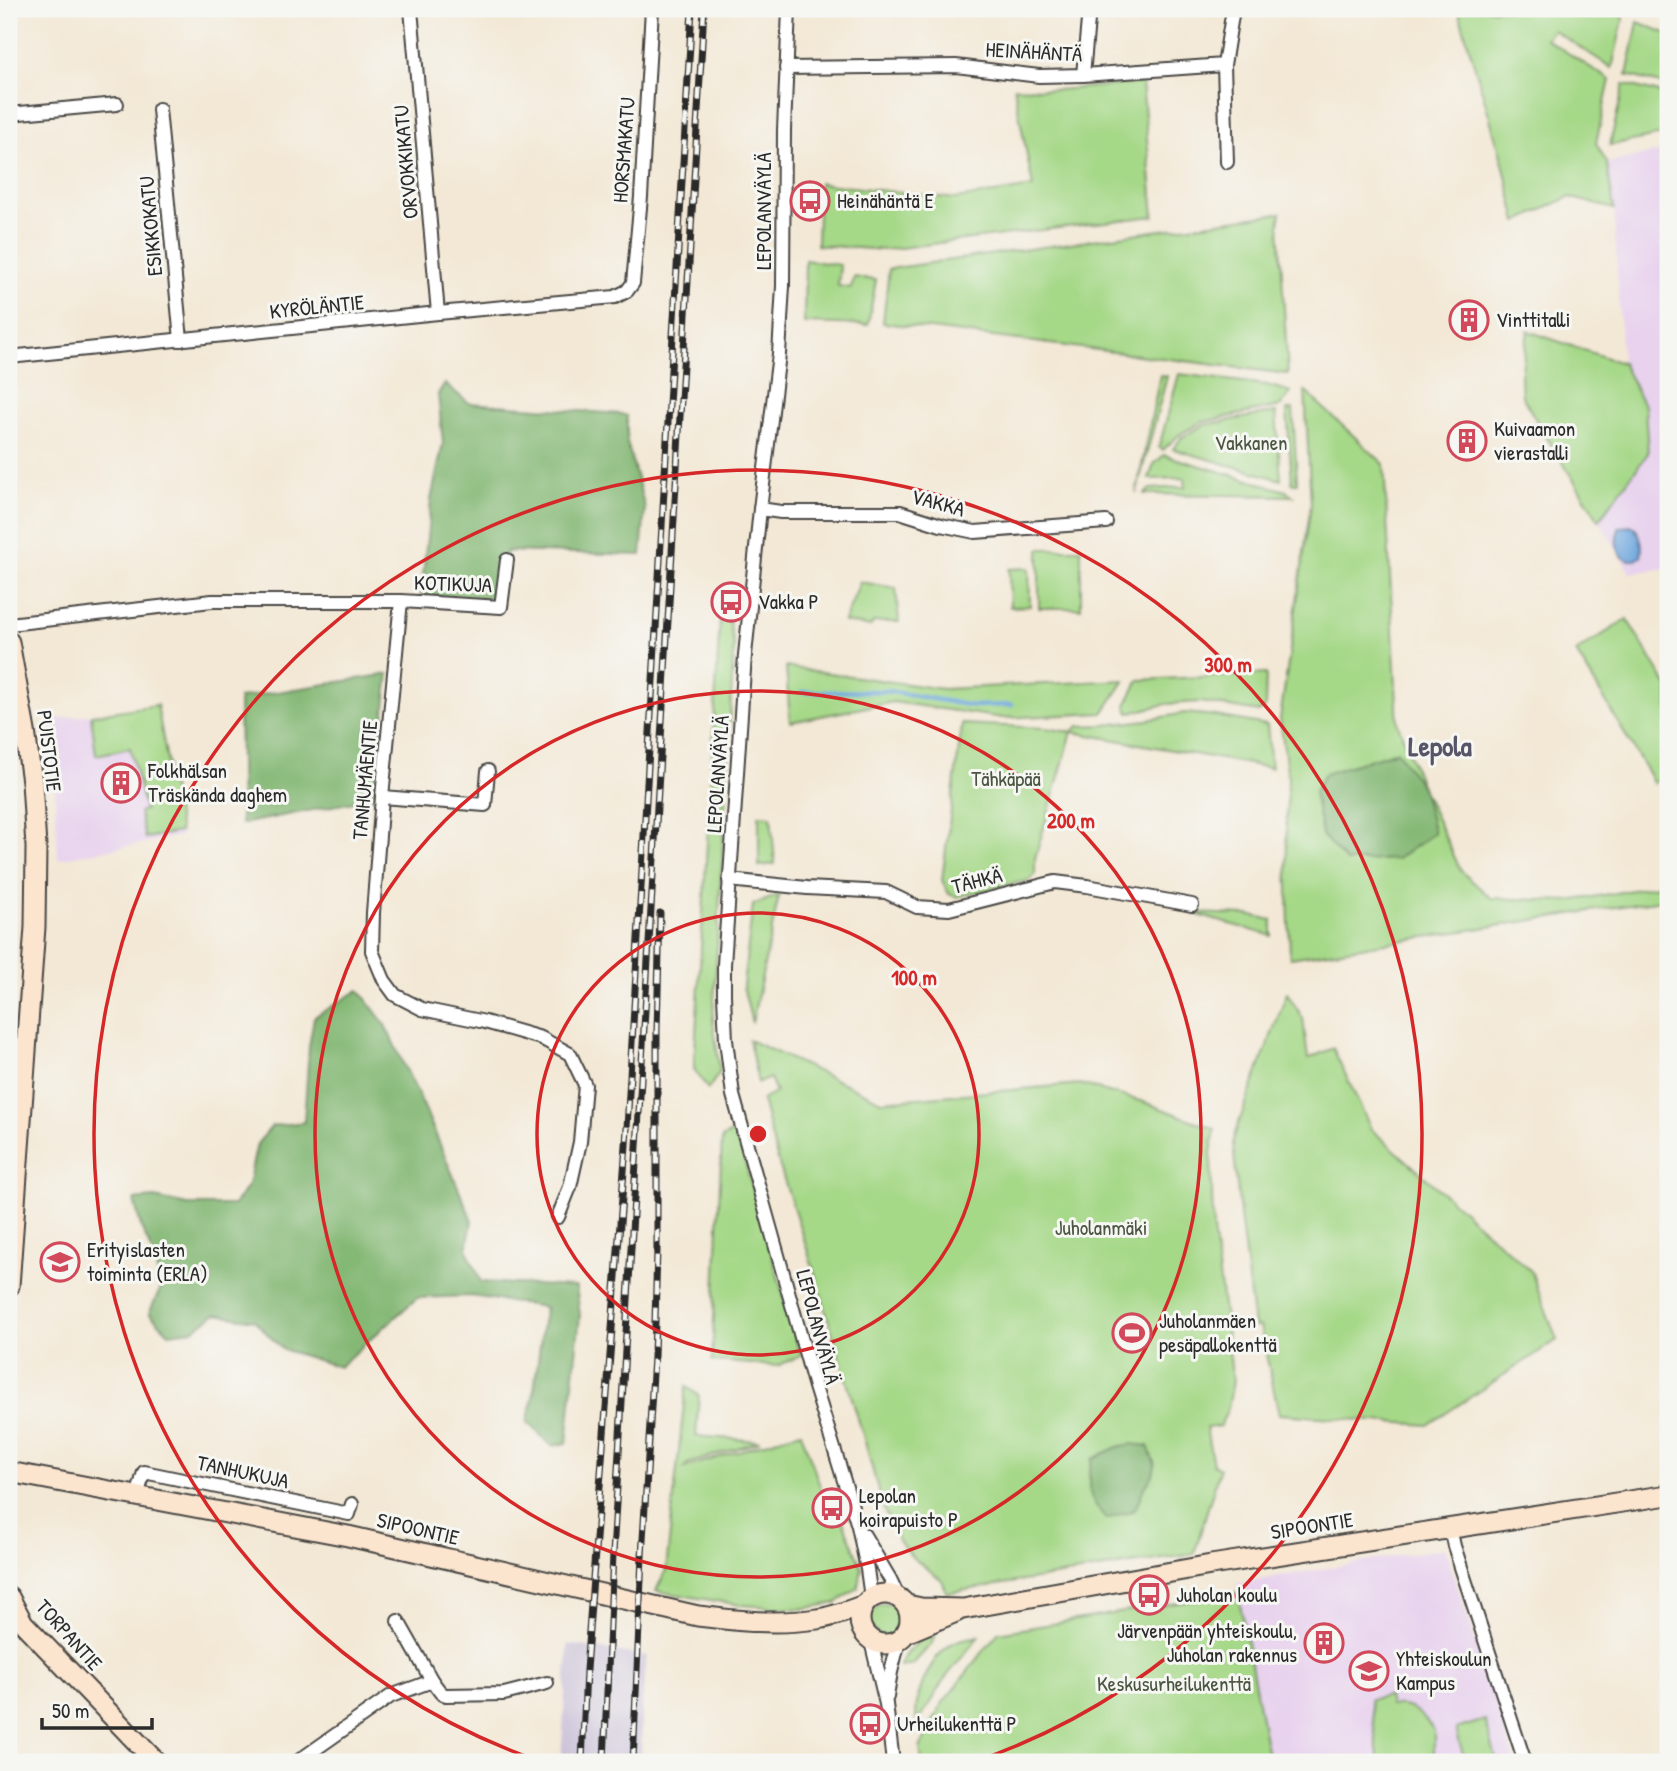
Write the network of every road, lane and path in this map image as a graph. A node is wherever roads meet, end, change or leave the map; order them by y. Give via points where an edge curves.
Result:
1 (411, 9) edge
2 (652, 9) edge
3 (789, 9) edge
4 (1089, 9) edge
5 (1233, 9) edge
6 (1224, 65) junction
7 (786, 68) junction
8 (1083, 75) junction
9 (117, 104) dead end
10 (159, 109) dead end
11 (9, 114) edge
12 (1227, 162) dead end
13 (627, 291) joint
14 (438, 313) junction
15 (181, 340) junction
16 (9, 357) edge
17 (760, 509) junction
18 (1106, 522) dead end
19 (506, 560) dead end
20 (401, 601) junction
21 (9, 624) edge
22 (9, 642) edge
23 (488, 771) dead end
24 (382, 797) junction
25 (729, 880) junction
26 (1192, 905) dead end
27 (558, 1217) dead end
28 (9, 1286) edge
29 (9, 1472) edge
30 (1668, 1495) edge
31 (137, 1497) junction
32 (352, 1504) dead end
33 (858, 1526) junction
34 (1450, 1528) junction
35 (9, 1597) edge
36 (867, 1602) junction
37 (903, 1602) junction
38 (963, 1609) junction
39 (816, 1619) junction
40 (398, 1621) dead end
41 (867, 1637) junction
42 (903, 1637) junction
43 (432, 1681) junction
44 (547, 1683) dead end
45 (886, 1704) junction
46 (156, 1762) edge
47 (297, 1762) edge
48 (893, 1762) edge
49 (1525, 1762) edge

1 - 14 street, ORVOKKIKATU
2 - 13 street, HORSMAKATU via 641,197 633,283
3 - 7 street, LEPOLANVÄYLÄ
4 - 8 street
5 - 6 street
6 - 8 street, HEINÄHÄNTÄ
6 - 12 street
7 - 8 street, HEINÄHÄNTÄ via 956,66 1039,76
7 - 17 street, LEPOLANVÄYLÄ via 779,354
9 - 11 street
10 - 15 street, ESIKKOKATU
13 - 14 street, KYRÖLÄNTIE via 615,298
14 - 15 street, KYRÖLÄNTIE
15 - 16 street, KYRÖLÄNTIE
17 - 18 street, VAKKA via 900,512 975,532
17 - 25 street, LEPOLANVÄYLÄ
19 - 20 street, KOTIKUJA via 501,607
20 - 21 street via 212,601
20 - 24 street, TANHUMÄENTIE
22 - 28 street, PUISTOTIE via 32,782 36,927
23 - 24 street via 485,805
24 - 27 street, TANHUMÄENTIE via 373,951 384,980 395,995 422,1009 541,1038 570,1054 584,1085 580,1142
25 - 26 street, TÄHKÄ via 886,892 917,907 949,909 1055,882
25 - 33 street, LEPOLANVÄYLÄ via 724,995 733,1095
29 - 31 street, SIPOONTIE
30 - 34 street, SIPOONTIE
31 - 32 street, TANHUKUJA via 144,1472 349,1514
31 - 39 street, SIPOONTIE via 348,1536 698,1616 755,1622
33 - 36 street, LEPOLANVÄYLÄ via 867,1569
33 - 37 street, LEPOLANVÄYLÄ
34 - 38 street, SIPOONTIE
34 - 49 street
35 - 46 street, TORPANTIE via 23,1623
36 - 37 street via 889,1594
36 - 39 street, SIPOONTIE
36 - 41 street via 860,1615
37 - 38 street, SIPOONTIE via 921,1608
37 - 42 street via 910,1624
38 - 42 street, SIPOONTIE
39 - 41 street, SIPOONTIE
40 - 43 street
41 - 42 street via 880,1644
41 - 45 street
42 - 45 street
43 - 44 street via 446,1695 504,1694
43 - 47 street via 391,1696
45 - 48 street

